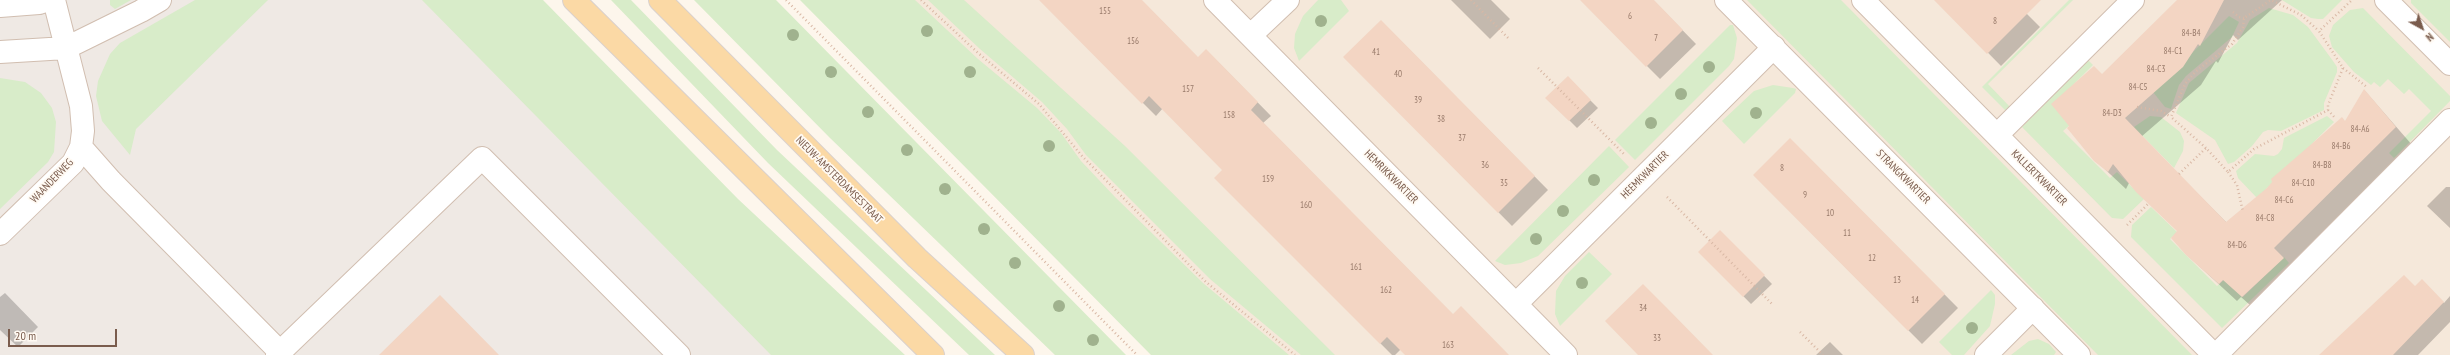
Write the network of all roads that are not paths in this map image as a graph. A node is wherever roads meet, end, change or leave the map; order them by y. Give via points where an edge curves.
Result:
1 (48, 0) edge
2 (54, 0) edge
3 (160, 0) edge
4 (660, 0) edge
5 (1215, 0) edge
6 (1288, 0) edge
7 (1726, 0) edge
8 (1863, 0) edge
9 (2133, 0) edge
10 (2386, 0) edge
11 (577, 1) edge
12 (0, 6) edge
13 (1251, 36) junction
14 (1774, 47) junction
15 (66, 48) junction
16 (0, 52) edge
17 (2450, 64) edge
18 (2450, 120) edge
19 (1997, 136) junction
20 (81, 147) junction
21 (0, 234) edge
22 (1516, 304) junction
23 (2033, 308) junction
24 (279, 353) edge
25 (679, 355) edge
26 (933, 355) edge
27 (1023, 355) edge
28 (1566, 355) edge
29 (1986, 355) edge
30 (2079, 355) edge
31 (2215, 355) edge

1 - 12 street
2 - 15 street, WAANDERWEG
3 - 15 street
4 - 27 main road, NIEUW-AMSTERDAMSESTRAAT via 917,258
5 - 13 street, HEMRIKKWARTIER
6 - 13 street
7 - 14 street, STRANGKWARTIER
8 - 19 street, KALLERTKWARTIER
9 - 19 street
10 - 17 street
11 - 26 main road
13 - 22 street, HEMRIKKWARTIER
14 - 22 street, HEEMKWARTIER
14 - 23 street, STRANGKWARTIER
15 - 16 street
15 - 20 street, WAANDERWEG via 81,106 84,131
18 - 31 street
19 - 31 street, KALLERTKWARTIER
20 - 21 street, WAANDERWEG via 72,163
20 - 24 street
22 - 28 street, HEMRIKKWARTIER
23 - 29 street
23 - 30 street, STRANGKWARTIER
24 - 25 street via 482,158

